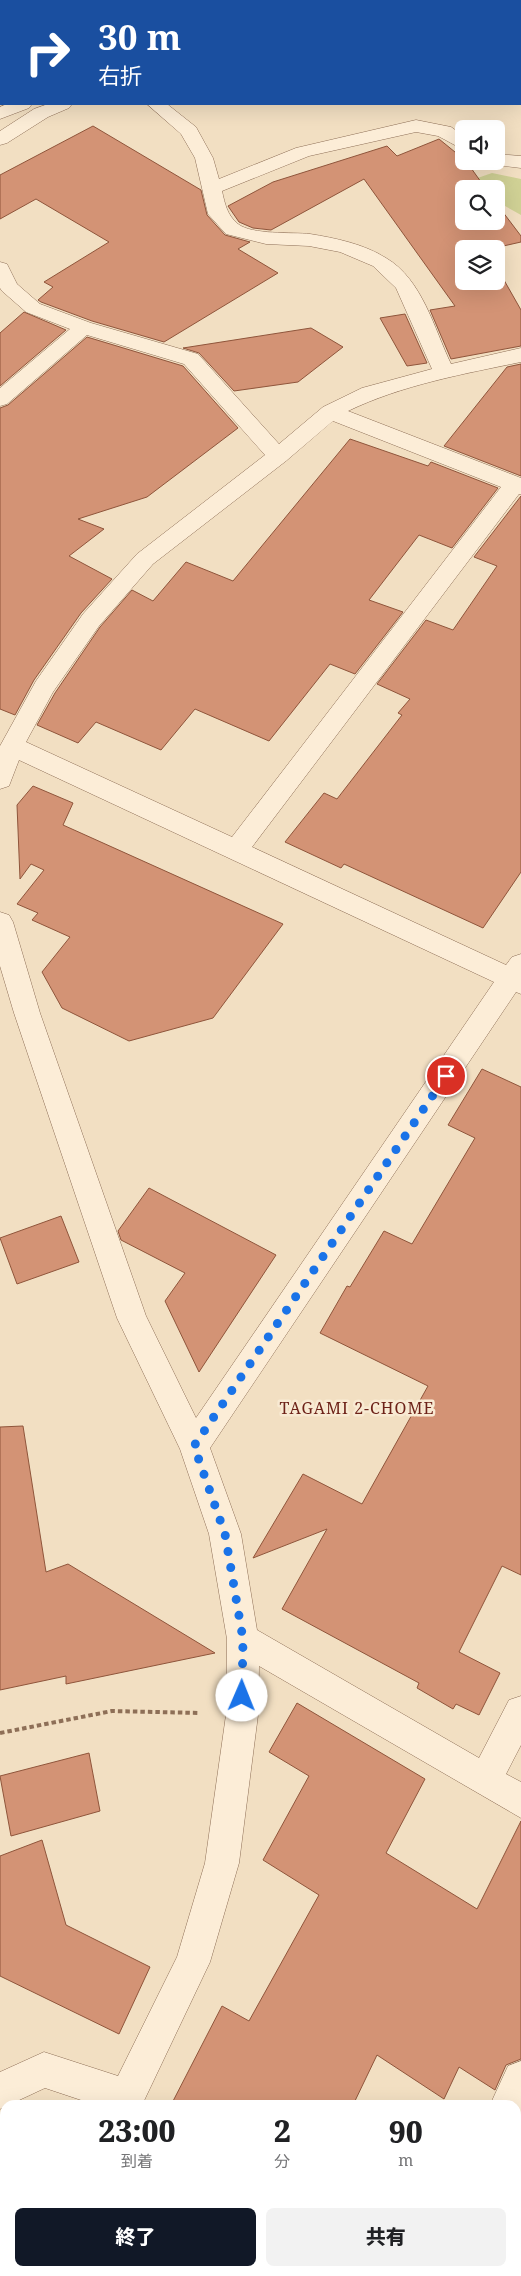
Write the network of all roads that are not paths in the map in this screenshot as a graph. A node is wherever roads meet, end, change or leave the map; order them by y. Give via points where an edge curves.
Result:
1 (20, 105) edge
2 (61, 105) edge
3 (157, 105) edge
4 (0, 113) edge
5 (455, 138) edge
6 (0, 139) edge
7 (505, 161) edge
8 (521, 162) edge
9 (213, 188) junction
10 (0, 268) edge
11 (84, 326) junction
12 (521, 354) edge
13 (444, 372) junction
14 (0, 399) edge
15 (330, 412) junction
16 (278, 456) junction
17 (518, 485) edge
18 (12, 746) junction
19 (0, 780) edge
20 (236, 850) junction
21 (0, 922) edge
22 (518, 975) edge
23 (194, 1446) junction
24 (243, 1639) junction
25 (521, 1712) edge
26 (485, 1780) junction
27 (521, 1801) edge
28 (521, 2079) edge
29 (0, 2091) edge
30 (121, 2100) edge
31 (124, 2100) edge
32 (510, 2100) edge

1 - 4 street
2 - 6 street via 41,113
3 - 9 street via 189,131 204,158
5 - 9 street via 444,131 416,126 303,152
7 - 8 street
9 - 13 street via 218,214 233,230 266,238 309,240 345,247 380,262 405,285
10 - 11 street via 9,287 33,308
11 - 14 street
11 - 16 street via 191,359
12 - 13 street
13 - 15 street via 369,393
15 - 16 street
15 - 17 street
16 - 18 street via 145,559 91,620 44,687
17 - 20 street
18 - 19 street
18 - 20 street
20 - 22 street
21 - 23 street via 27,1013 132,1318
22 - 23 street
23 - 24 street via 225,1534
24 - 26 street
24 - 31 street via 242,1714 222,1864 193,1962
25 - 26 street
26 - 27 street
28 - 32 street
29 - 30 street via 44,2070

